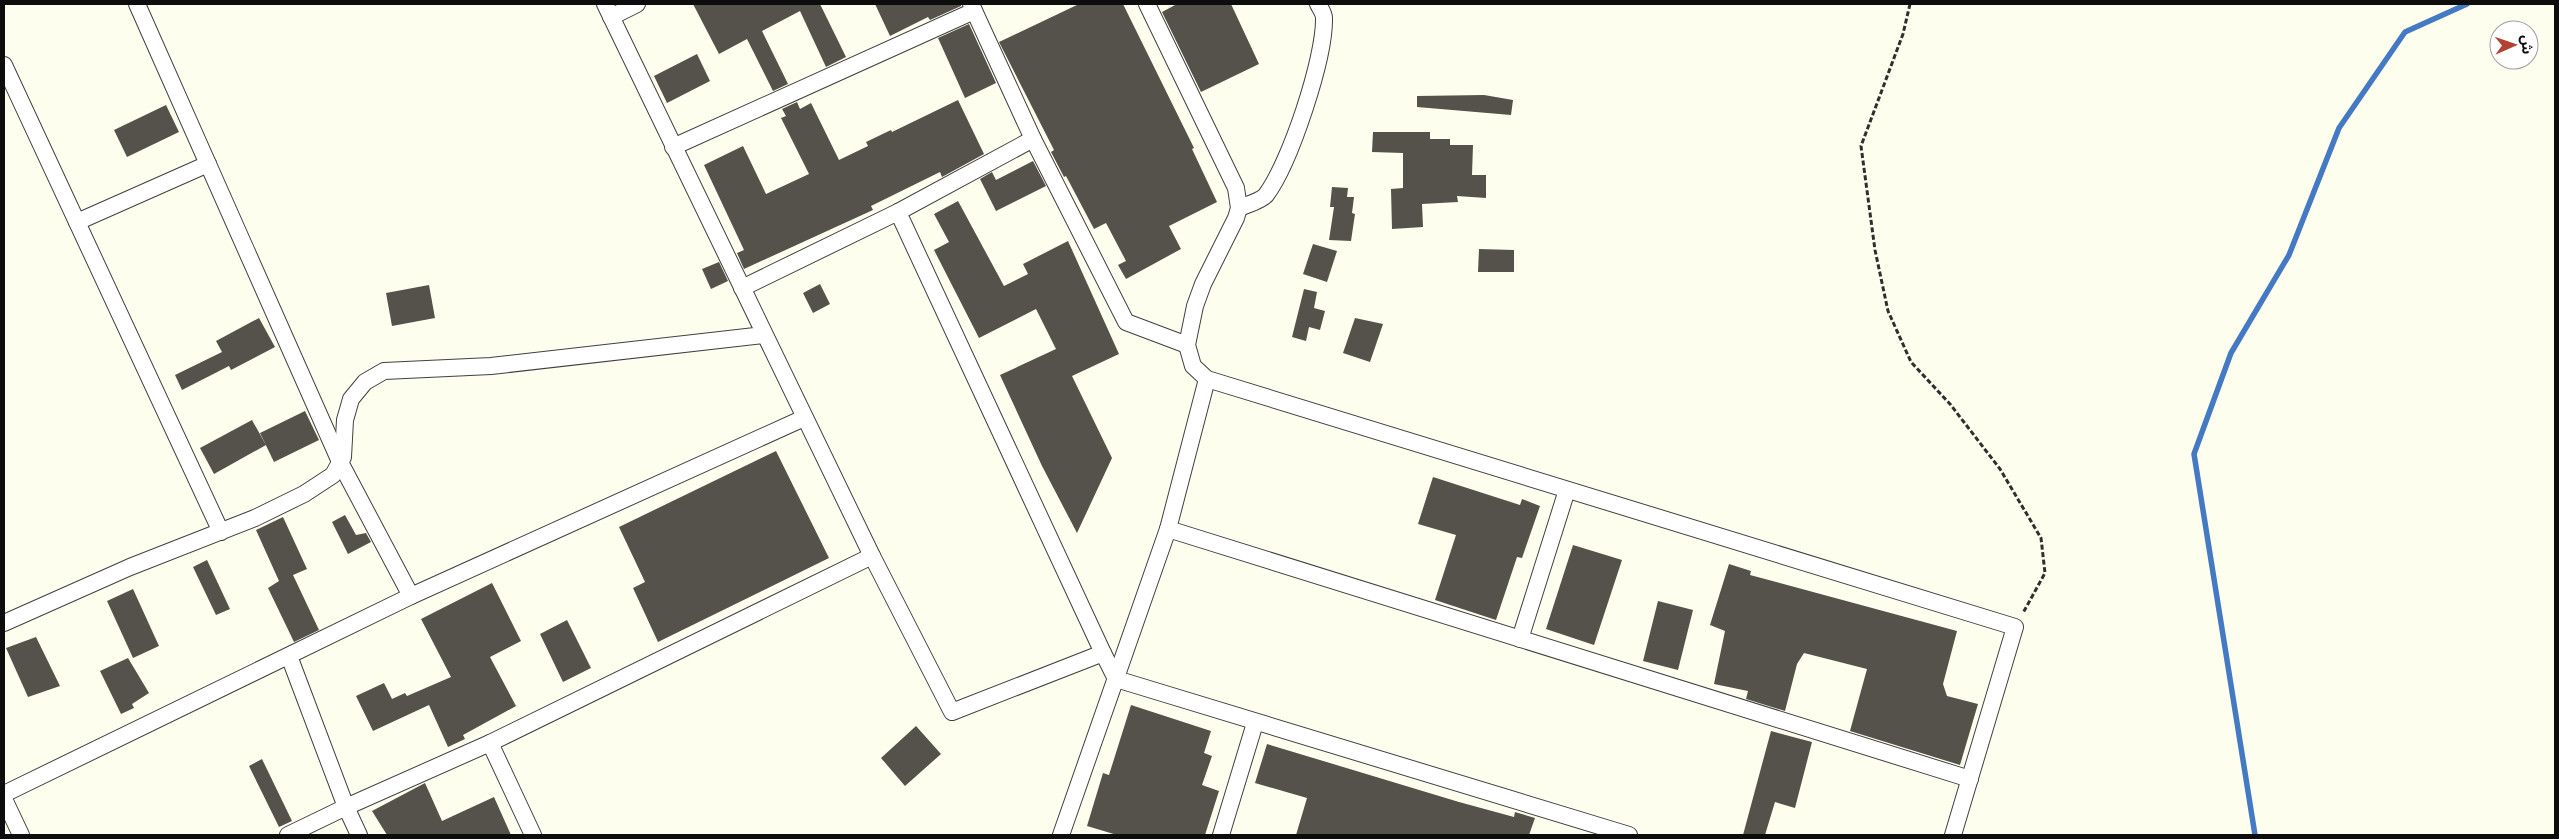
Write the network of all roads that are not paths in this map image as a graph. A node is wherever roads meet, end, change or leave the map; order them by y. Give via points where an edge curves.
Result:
1 (137, 4) edge
2 (636, 4) edge
3 (1146, 4) edge
4 (1318, 4) edge
5 (972, 7) edge
6 (608, 10) edge
7 (4, 65) edge
8 (1033, 139) junction
9 (673, 147) junction
10 (208, 164) junction
11 (1239, 208) junction
12 (898, 212) junction
13 (77, 222) junction
14 (742, 288) junction
15 (764, 335) junction
16 (1187, 345) junction
17 (1207, 379) junction
18 (804, 418) junction
19 (341, 464) junction
20 (1567, 490) junction
21 (1168, 529) junction
22 (221, 532) junction
23 (872, 556) junction
24 (411, 596) junction
25 (4, 623) edge
26 (1520, 639) junction
27 (1104, 653) junction
28 (289, 656) junction
29 (1116, 679) junction
30 (1255, 723) junction
31 (490, 743) junction
32 (1970, 779) junction
33 (4, 794) edge
34 (4, 800) edge
35 (346, 807) junction
36 (20, 835) edge
37 (288, 835) edge
38 (359, 835) edge
39 (533, 835) edge
40 (1061, 835) edge
41 (1221, 835) edge
42 (1629, 835) edge
43 (1953, 835) edge

1 - 10 street
2 - 6 street
3 - 11 street via 1236,188
4 - 11 street via 1324,16 1319,58 1295,133 1265,197
5 - 8 street
5 - 9 street
6 - 9 street
7 - 13 street
8 - 12 street
8 - 16 street via 1126,322
9 - 14 street
10 - 13 street
10 - 19 street
11 - 16 street via 1195,306
12 - 14 street
12 - 27 street
13 - 22 street
14 - 15 street
15 - 18 street
15 - 19 street via 491,366 384,371 365,382 351,399 345,420
16 - 17 street via 1193,366
17 - 20 street
17 - 21 street
18 - 23 street
18 - 24 street
19 - 22 street via 333,475 304,494
19 - 24 street
20 - 26 street
20 - 32 street via 2015,627
21 - 26 street
21 - 29 street
22 - 25 street via 130,567
23 - 27 street via 952,712
23 - 31 street
24 - 28 street
26 - 32 street
27 - 29 street
28 - 33 street
28 - 35 street
29 - 30 street
29 - 40 street
30 - 41 street
30 - 42 street
31 - 35 street
31 - 39 street
32 - 43 street
34 - 36 street
35 - 37 street
35 - 38 street

